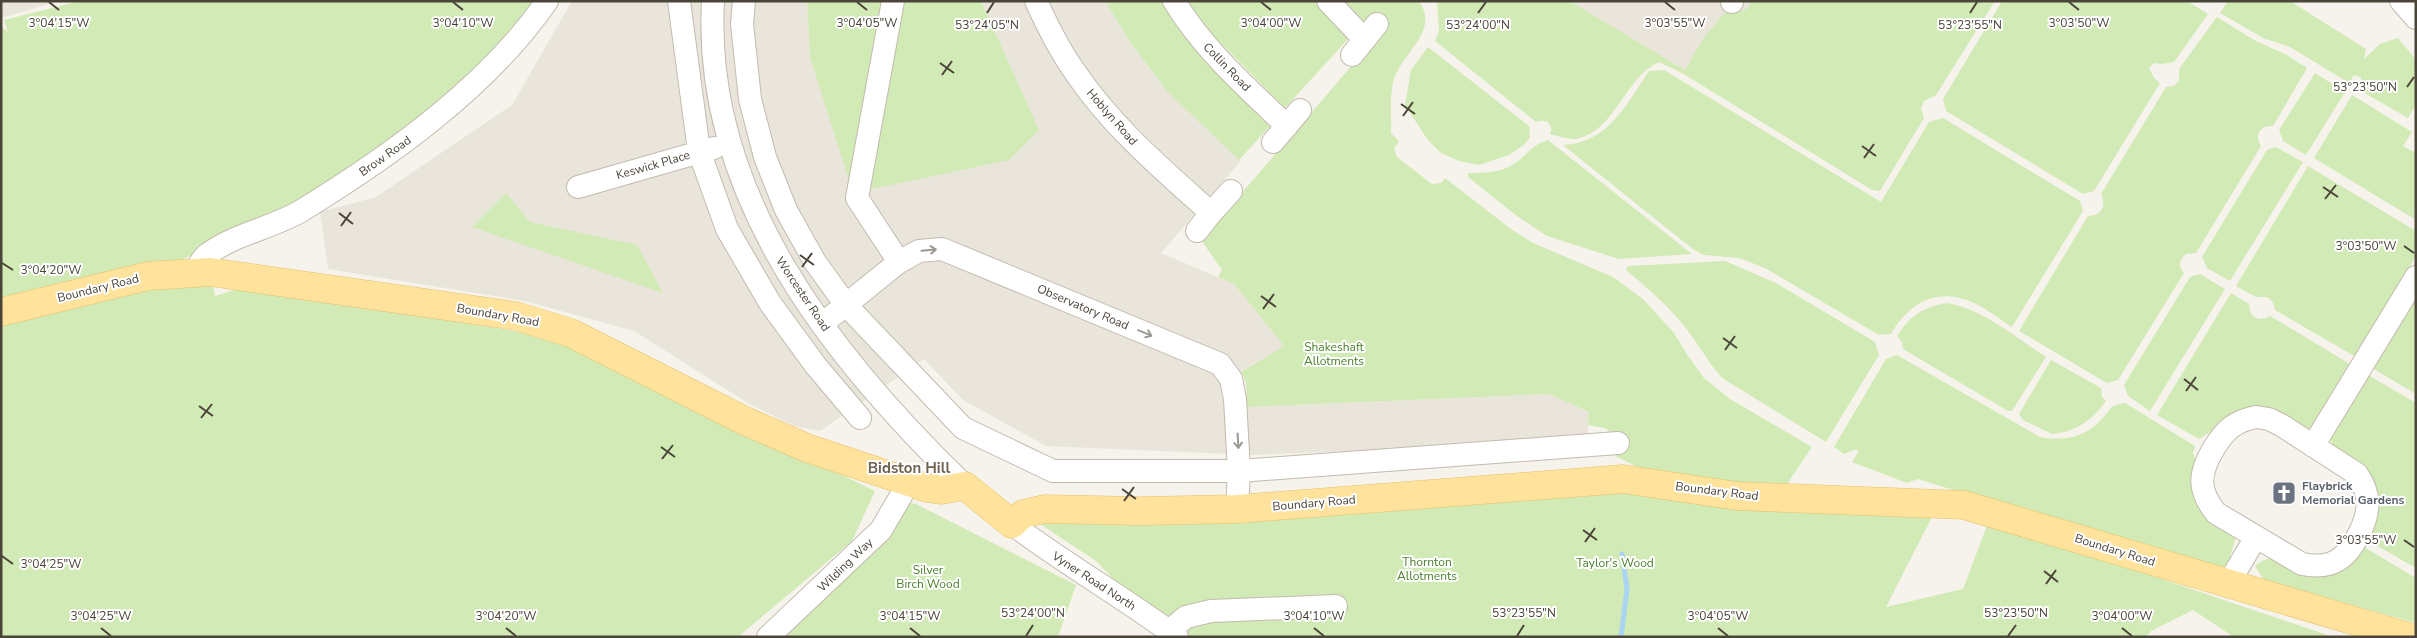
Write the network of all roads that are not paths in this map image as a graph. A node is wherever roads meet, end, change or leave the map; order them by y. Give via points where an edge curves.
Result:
1 (547, 1) edge
2 (679, 1) edge
3 (713, 1) edge
4 (744, 1) edge
5 (893, 1) edge
6 (1036, 1) edge
7 (1174, 1) edge
8 (1328, 1) edge
9 (2401, 1) edge
10 (2416, 18) edge
11 (1364, 40) dead end
12 (1287, 126) dead end
13 (729, 144) junction
14 (699, 151) junction
15 (578, 187) dead end
16 (1231, 191) dead end
17 (1211, 213) junction
18 (1197, 231) dead end
19 (899, 262) junction
20 (194, 272) junction
21 (2416, 277) edge
22 (846, 305) junction
23 (1, 312) edge
24 (822, 324) junction
25 (860, 418) dead end
26 (1618, 443) dead end
27 (2313, 446) junction
28 (1239, 471) junction
29 (909, 482) junction
30 (966, 486) junction
31 (1237, 510) junction
32 (1012, 524) junction
33 (2256, 537) junction
34 (2232, 584) junction
35 (1336, 606) dead end
36 (1170, 633) edge
37 (768, 637) edge
38 (2409, 637) edge

1 - 20 street, Brow Road via 485,73 426,126 360,174 298,212 206,255
2 - 14 street
3 - 13 street, Worcester Road via 717,84
4 - 22 street via 742,24 750,99 764,157 786,210 815,262
5 - 19 street via 857,198
6 - 17 street, Hoblyn Road via 1062,52 1090,92 1136,146
7 - 12 street, Collin Road via 1215,56
8 - 11 street
9 - 10 street
13 - 14 street, Keswick Place
13 - 24 street, Worcester Road via 756,214 778,258
14 - 15 street, Keswick Place
14 - 25 street via 727,229 770,303 816,366
16 - 17 street
17 - 18 street
19 - 22 street, Observatory Road
19 -> 28 street, Observatory Road via 920,251 942,249 1220,364 1231,380 1235,399
20 - 23 main road, Boundary Road via 148,276
20 - 29 main road, Boundary Road via 437,304 516,316 544,324 595,344 743,420 807,448
21 - 27 street
22 - 24 street, Observatory Road
22 - 28 street via 963,428 1053,471
24 - 30 street, Worcester Road via 911,432
26 - 28 street
27 - 33 street via 2281,425 2263,418 2244,419 2222,434 2204,466 2201,478 2203,491 2216,512
27 - 33 street via 2357,474 2364,484 2368,508 2355,542 2338,561 2314,567 2302,564
28 - 31 street, Observatory Road
29 - 30 main road, Boundary Road via 941,490
29 - 37 street, Wilding Way via 881,530
30 - 32 main road, Worcester Road
31 - 32 main road, Boundary Road via 1044,509 1023,514
31 - 34 main road, Boundary Road via 1623,479 1737,496 1964,505
32 - 36 street, Vyner Road North
33 - 34 street via 2234,574
34 - 38 main road, Boundary Road
35 - 36 street via 1211,611 1186,617

